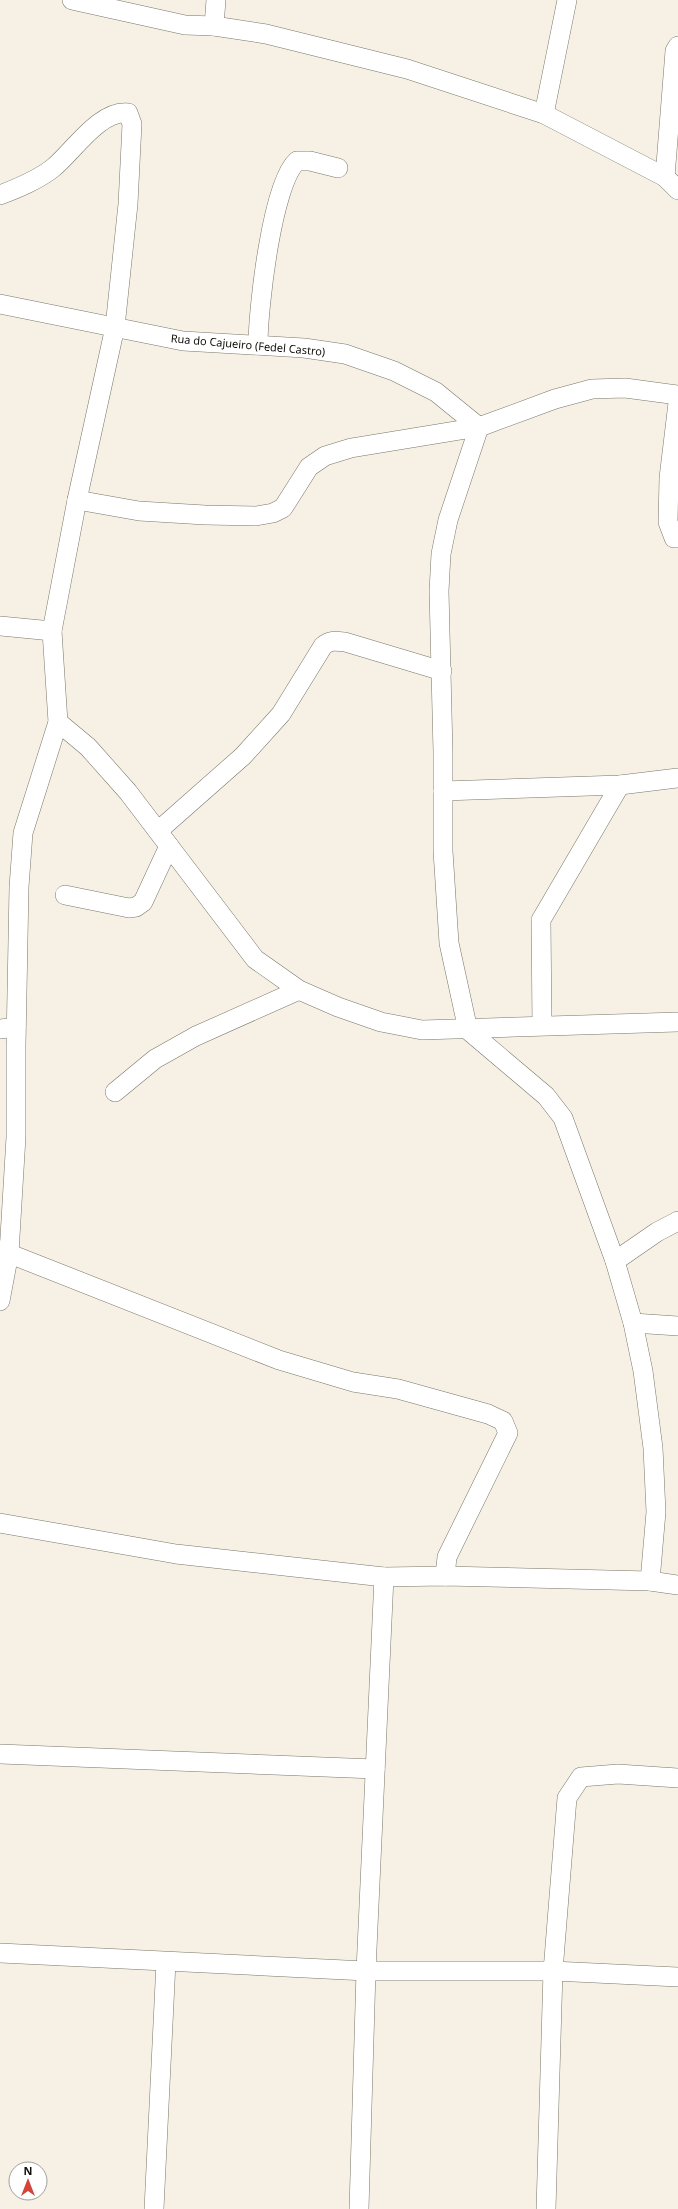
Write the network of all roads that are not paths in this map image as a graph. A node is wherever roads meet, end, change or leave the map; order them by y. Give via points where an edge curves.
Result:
1 (72, 0) edge
2 (216, 0) edge
3 (568, 0) edge
4 (214, 26) junction
5 (678, 46) edge
6 (544, 114) junction
7 (338, 168) dead end
8 (672, 183) edge
9 (0, 195) edge
10 (0, 304) edge
11 (115, 327) junction
12 (258, 345) junction
13 (678, 395) edge
14 (678, 403) edge
15 (479, 427) junction
16 (78, 500) junction
17 (678, 538) edge
18 (0, 626) edge
19 (52, 631) junction
20 (442, 671) junction
21 (58, 722) junction
22 (678, 778) edge
23 (620, 785) junction
24 (443, 791) junction
25 (163, 839) junction
26 (64, 895) dead end
27 (299, 990) junction
28 (678, 1022) edge
29 (542, 1025) junction
30 (8, 1028) edge
31 (468, 1030) junction
32 (115, 1092) dead end
33 (678, 1221) edge
34 (4, 1252) edge
35 (616, 1261) junction
36 (0, 1301) edge
37 (633, 1323) junction
38 (678, 1326) edge
39 (0, 1523) edge
40 (445, 1576) junction
41 (384, 1577) junction
42 (650, 1582) junction
43 (678, 1585) edge
44 (0, 1754) edge
45 (375, 1769) junction
46 (678, 1778) edge
47 (0, 1953) edge
48 (166, 1962) junction
49 (366, 1971) junction
50 (553, 1971) junction
51 (678, 1977) edge
52 (154, 2209) edge
53 (359, 2209) edge
54 (546, 2209) edge

1 - 4 street via 185,25
2 - 4 street
3 - 6 street
4 - 6 street via 266,34 407,69
5 - 8 street via 675,51
6 - 8 street
7 - 12 street via 310,161 298,161 291,166 285,179 263,277
9 - 11 street via 52,169 87,133 107,118 120,112 128,113 132,124 128,204
10 - 11 street, Rua do Cajueiro (Fedel Castro)
11 - 12 street, Rua do Cajueiro (Fedel Castro) via 183,341
11 - 16 street
12 - 15 street, Rua do Cajueiro (Fedel Castro) via 345,354 394,371 436,392
13 - 15 street via 625,388 592,389 555,399
14 - 17 street via 668,478 668,522 674,538
15 - 16 street via 350,448 326,456 309,468 284,508 274,513 256,516 139,511
15 - 20 street via 448,520 441,554 439,591
16 - 19 street
18 - 19 street
19 - 21 street
20 - 24 street
20 - 25 street via 345,642 327,642 281,714
21 - 25 street via 88,748 128,792
21 - 30 street via 22,833
22 - 23 street
23 - 24 street
23 - 29 street via 541,920
24 - 31 street via 443,851 449,943
25 - 26 street via 143,902 136,907
25 - 27 street via 255,959
27 - 31 street via 381,1022 422,1030
27 - 32 street via 196,1036 155,1059
28 - 29 street
29 - 31 street
30 - 34 street via 16,1137
31 - 35 street via 546,1096 563,1118
33 - 35 street
34 - 36 street
34 - 40 street via 279,1360 353,1382 398,1389 488,1414 504,1421 508,1433 447,1557
35 - 37 street
37 - 38 street
37 - 42 street via 643,1371 653,1448 656,1512
39 - 41 street via 176,1554
40 - 41 street
40 - 42 street
41 - 45 street
42 - 43 street
44 - 45 street
45 - 49 street
46 - 50 street via 618,1774 581,1777 567,1798
47 - 48 street
48 - 49 street
48 - 52 street
49 - 50 street
49 - 53 street
50 - 51 street
50 - 54 street

